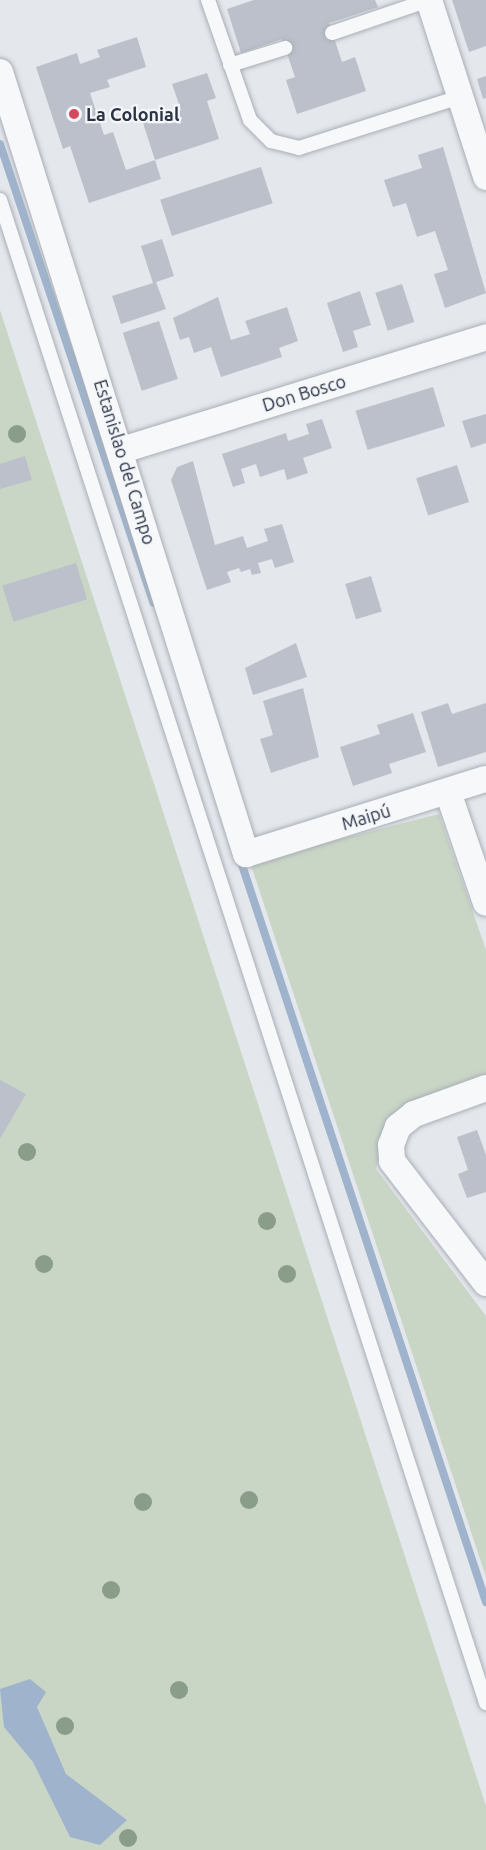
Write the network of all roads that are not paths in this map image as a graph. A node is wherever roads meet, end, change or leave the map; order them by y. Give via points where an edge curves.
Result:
1 (208, 0) edge
2 (429, 0) edge
3 (332, 33) dead end
4 (285, 48) dead end
5 (230, 65) junction
6 (0, 72) edge
7 (460, 97) junction
8 (486, 177) edge
9 (0, 200) edge
10 (486, 337) edge
11 (122, 450) junction
12 (486, 779) edge
13 (448, 792) junction
14 (246, 854) joint
15 (486, 903) edge
16 (486, 1088) edge
17 (486, 1283) edge
18 (486, 1703) edge

1 - 5 lane
2 - 3 lane
2 - 7 street
4 - 5 lane
5 - 7 lane via 250,120 271,141 299,148
6 - 11 street, Estanislao del Campo
7 - 8 street
9 - 18 lane
10 - 11 street, Don Bosco
11 - 14 street, Estanislao del Campo
12 - 13 street, Maipú
13 - 14 street, Maipú
13 - 15 street
16 - 17 street via 414,1114 398,1127 392,1161

